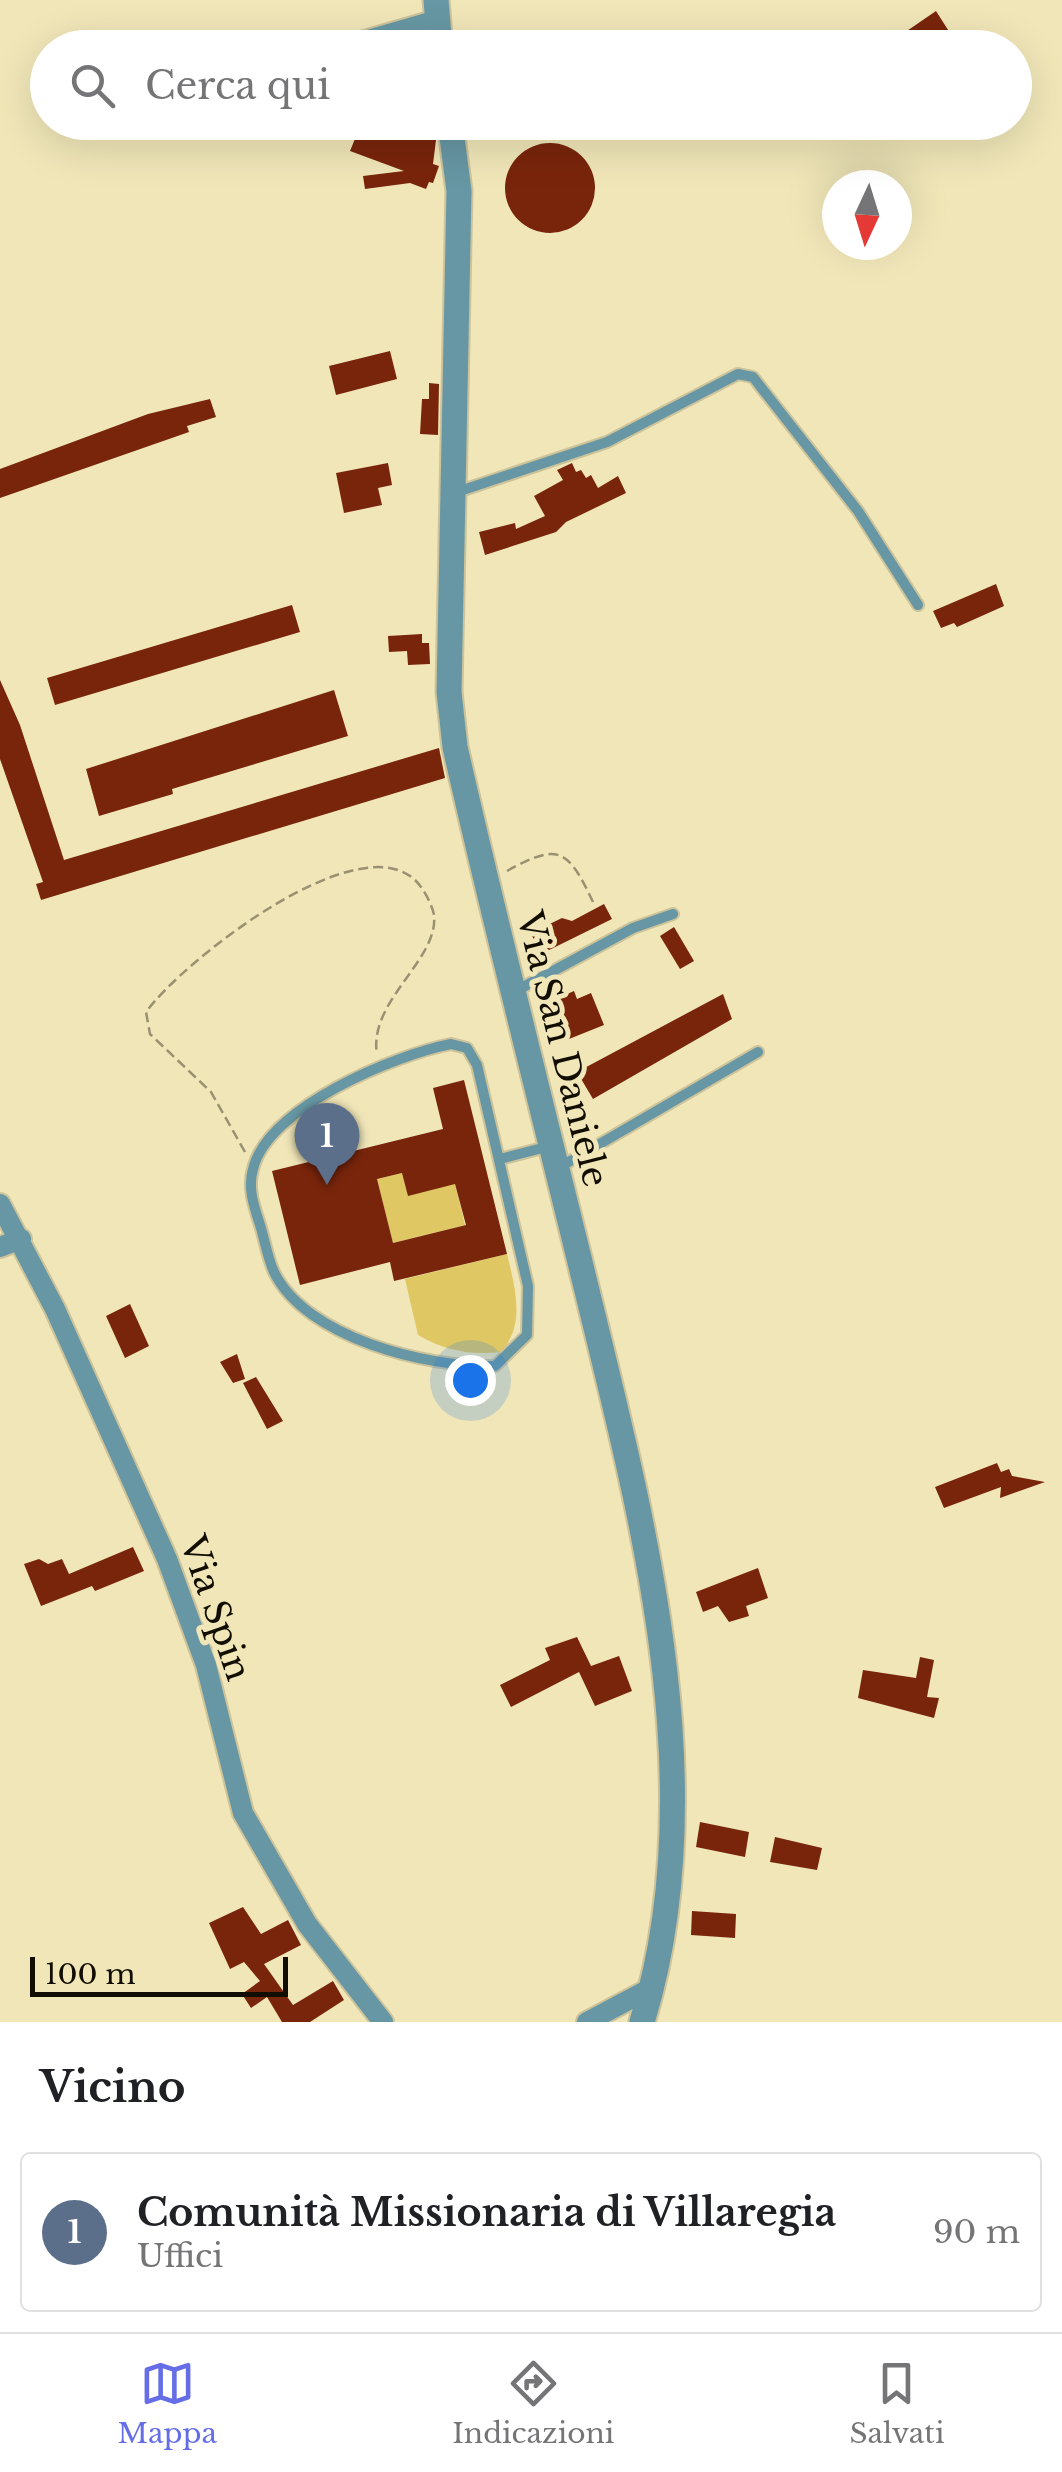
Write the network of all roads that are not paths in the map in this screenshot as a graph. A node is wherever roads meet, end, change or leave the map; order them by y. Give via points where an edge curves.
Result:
1 (436, 10) edge
2 (385, 30) edge
3 (452, 140) edge
4 (451, 494) junction
5 (918, 605) dead end
6 (672, 914) dead end
7 (514, 993) junction
8 (758, 1052) dead end
9 (554, 1157) junction
10 (500, 1159) junction
11 (0, 1204) edge
12 (21, 1239) junction
13 (0, 1247) edge
14 (653, 1986) junction
15 (383, 2022) edge
16 (586, 2022) edge
17 (642, 2022) edge

1 - 2 street
3 - 4 street, Via San Daniele via 459,191
4 - 5 lane via 607,442 738,374 753,377 858,511
4 - 7 street, Via San Daniele via 449,692 455,747
6 - 7 lane
7 - 9 street, Via San Daniele
8 - 9 lane
9 - 10 lane
9 - 14 street, Via San Daniele via 657,1604 670,1736 670,1846
10 - 10 lane via 467,1048 415,1051 378,1066 282,1125 253,1166 251,1194 274,1274 310,1312 356,1341 461,1367 495,1366 526,1335 528,1286
11 - 12 street, Via Spin
12 - 13 street
12 - 15 street, Via Spin via 192,1620 243,1813 307,1924
14 - 16 street
14 - 17 street, Via San Daniele

